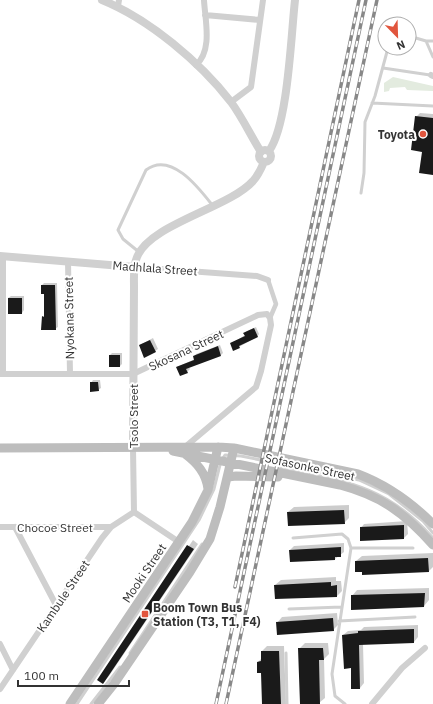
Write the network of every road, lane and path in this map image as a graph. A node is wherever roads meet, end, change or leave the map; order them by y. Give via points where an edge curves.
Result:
1 (102, 0) edge
2 (204, 0) edge
3 (263, 0) edge
4 (295, 0) edge
5 (119, 3) edge
6 (205, 16) junction
7 (260, 20) junction
8 (417, 38) edge
9 (426, 41) junction
10 (433, 41) edge
11 (386, 56) edge
12 (433, 57) edge
13 (196, 65) junction
14 (383, 68) junction
15 (432, 75) edge
16 (231, 102) junction
17 (372, 103) junction
18 (433, 106) edge
19 (265, 151) junction
20 (361, 193) dead end
21 (213, 206) junction
22 (140, 252) junction
23 (2, 256) edge
24 (68, 261) junction
25 (134, 267) junction
26 (268, 280) joint
27 (270, 318) junction
28 (1, 374) edge
29 (70, 374) junction
30 (134, 374) junction
31 (218, 447) junction
32 (0, 448) edge
33 (133, 448) junction
34 (184, 450) junction
35 (232, 458) junction
36 (287, 469) junction
37 (230, 475) junction
38 (208, 490) junction
39 (134, 512) junction
40 (433, 524) edge
41 (0, 527) edge
42 (16, 527) junction
43 (111, 527) junction
44 (433, 533) edge
45 (293, 538) dead end
46 (433, 538) edge
47 (179, 542) junction
48 (433, 545) edge
49 (351, 548) junction
50 (413, 548) dead end
51 (56, 605) junction
52 (341, 607) junction
53 (289, 609) dead end
54 (416, 617) dead end
55 (339, 621) junction
56 (0, 644) edge
57 (425, 648) dead end
58 (286, 653) dead end
59 (13, 670) junction
60 (0, 689) edge
61 (340, 703) edge
62 (70, 704) edge
63 (77, 704) edge
64 (92, 704) edge
65 (98, 704) edge
66 (287, 704) edge
67 (345, 704) edge
68 (372, 704) edge

1 - 5 street
2 - 6 street
3 - 7 street
4 - 19 street via 277,137
5 - 13 street
6 - 7 street
6 - 13 street via 206,50
7 - 16 street via 251,87
8 - 9 lane
9 - 10 lane
9 - 12 lane
11 - 14 lane
13 - 16 street
14 - 15 lane
14 - 17 lane
16 - 19 street
17 - 18 lane
17 - 20 lane via 366,122
19 - 21 street via 259,157 264,162 249,185
21 - 22 street via 154,237
21 - 22 lane via 186,176 169,166 151,166 146,170 119,226 121,236
22 - 25 street
23 - 24 street, Madhlala Street
23 - 28 street
24 - 25 street, Madhlala Street
24 - 29 street, Nyokana Street
25 - 26 street, Madhlala Street via 257,276
25 - 30 street, Tsolo Street
26 - 27 street, Madhlala Street via 276,304
27 - 30 street, Skosana Street via 267,314 258,315
27 - 34 street via 271,325 256,388
28 - 29 street, Skosana Street
29 - 30 street, Skosana Street
30 - 33 street, Tsolo Street
31 - 34 main road, Sofasonke Street
31 - 35 main road, Mooki Street
31 - 35 main road, Sofasonke Street
32 - 33 main road, Sofasonke Street
33 - 34 main road, Sofasonke Street
33 - 39 street, Tsolo Street
34 - 35 main road, Sofasonke Street
34 - 38 main road via 202,471
35 - 36 main road, Sofasonke Street
35 - 36 main road, Sofasonke Street
35 - 37 main road, Mooki Street
35 - 38 main road, Mooki Street
35 - 63 lane, Mooki Street via 199,520
36 - 37 main road
36 - 40 main road, Sofasonke Street via 343,470 374,480 401,496
36 - 44 lane via 359,480 372,485 405,506
36 - 46 lane via 369,489 403,509
36 - 48 main road, Sofasonke Street via 305,478 355,489 385,502 411,522
37 - 64 lane, Mooki Street via 205,539 119,669
37 - 65 main road, Mooki Street via 216,523 202,552
38 - 47 main road, Mooki Street via 199,511
39 - 43 street, Kambule Street
39 - 47 street
41 - 42 street, Chocoe Street
42 - 43 street, Chocoe Street
42 - 51 street
43 - 51 street, Kambule Street
45 - 49 lane via 342,534 348,539
47 - 62 main road, Mooki Street
49 - 50 lane
49 - 52 lane
51 - 59 street, Kambule Street
52 - 53 lane
52 - 55 lane
54 - 55 lane
55 - 61 lane via 332,674 335,696
56 - 59 street
57 - 68 street via 402,668
58 - 66 lane
59 - 60 street, Kambule Street
61 - 67 lane

